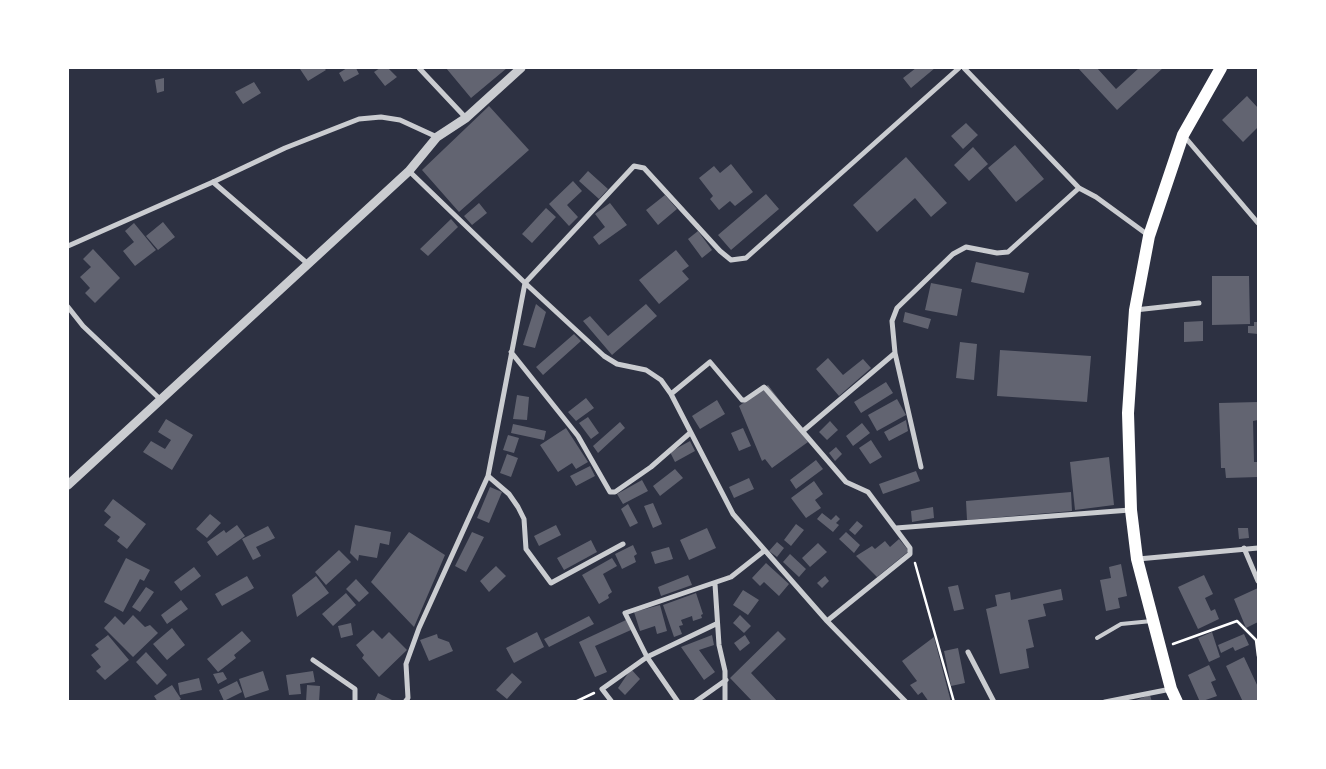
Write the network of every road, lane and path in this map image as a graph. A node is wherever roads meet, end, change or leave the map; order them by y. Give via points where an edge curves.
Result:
1 (419, 68) edge
2 (521, 68) edge
3 (959, 68) edge
4 (964, 68) edge
5 (1221, 68) edge
6 (466, 118) junction
7 (1184, 135) junction
8 (437, 137) junction
9 (409, 171) junction
10 (213, 182) junction
11 (1079, 188) junction
12 (1258, 223) edge
13 (1148, 236) junction
14 (68, 246) edge
15 (308, 264) junction
16 (525, 283) junction
17 (1199, 303) dead end
18 (68, 307) edge
19 (1135, 310) junction
20 (511, 352) junction
21 (895, 353) junction
22 (671, 394) junction
23 (161, 400) junction
24 (803, 431) junction
25 (690, 433) junction
26 (921, 466) dead end
27 (488, 476) junction
28 (68, 485) edge
29 (1131, 510) junction
30 (896, 528) junction
31 (623, 544) dead end
32 (1244, 548) junction
33 (1258, 548) edge
34 (764, 551) junction
35 (911, 551) junction
36 (1137, 559) junction
37 (1258, 581) edge
38 (715, 584) junction
39 (826, 621) junction
40 (1154, 621) junction
41 (716, 624) junction
42 (1097, 638) dead end
43 (1160, 649) junction
44 (968, 652) dead end
45 (1258, 656) edge
46 (647, 657) junction
47 (314, 660) dead end
48 (726, 680) junction
49 (602, 689) junction
50 (1171, 689) junction
51 (407, 700) edge
52 (355, 702) edge
53 (414, 702) edge
54 (575, 702) edge
55 (612, 702) edge
56 (678, 702) edge
57 (695, 702) edge
58 (725, 702) edge
59 (906, 702) edge
60 (954, 702) edge
61 (994, 702) edge
62 (1105, 702) edge
63 (1177, 702) edge

1 - 6 street
2 - 6 street
3 - 16 street via 746,258 731,260 720,251 644,168 634,166
4 - 11 street
5 - 7 main road
6 - 8 street
7 - 12 street
7 - 13 main road
8 - 9 street
8 - 10 street via 400,120 381,117 359,119 285,148
9 - 15 street
9 - 16 street
10 - 14 street
10 - 15 street
11 - 13 street
11 - 21 street via 1008,252 966,247 953,254 897,308 892,321
13 - 19 main road
15 - 23 street
16 - 20 street
16 - 22 street via 604,356 617,364 654,374
17 - 19 street
18 - 23 street via 83,326
19 - 29 main road via 1128,413
20 - 25 street via 578,436 612,493 651,467
20 - 27 street
21 - 24 street
21 - 26 street
22 - 24 street via 710,362 742,400 764,387
22 - 25 street
23 - 28 street
24 - 30 street via 846,482 868,492
25 - 34 street via 725,502
27 - 31 street via 509,494 518,507 524,519 526,549 551,583
27 - 51 street via 418,628 406,664
29 - 30 street
29 - 36 main road
30 - 35 street
32 - 33 street
32 - 36 street
32 - 37 street
34 - 38 street via 738,574
34 - 39 street
35 - 39 street
35 - 60 path
36 - 40 main road
38 - 41 street
38 - 46 street via 625,614
39 - 59 street
40 - 42 lane via 1121,624
40 - 43 main road
41 - 46 street
41 - 48 street
43 - 45 path via 1234,621 1256,640
43 - 50 main road
44 - 61 street
46 - 49 street
46 - 56 street
47 - 52 street via 354,689
48 - 57 street
48 - 58 street
49 - 54 path
49 - 55 street
50 - 62 street
50 - 63 main road
51 - 53 lane

